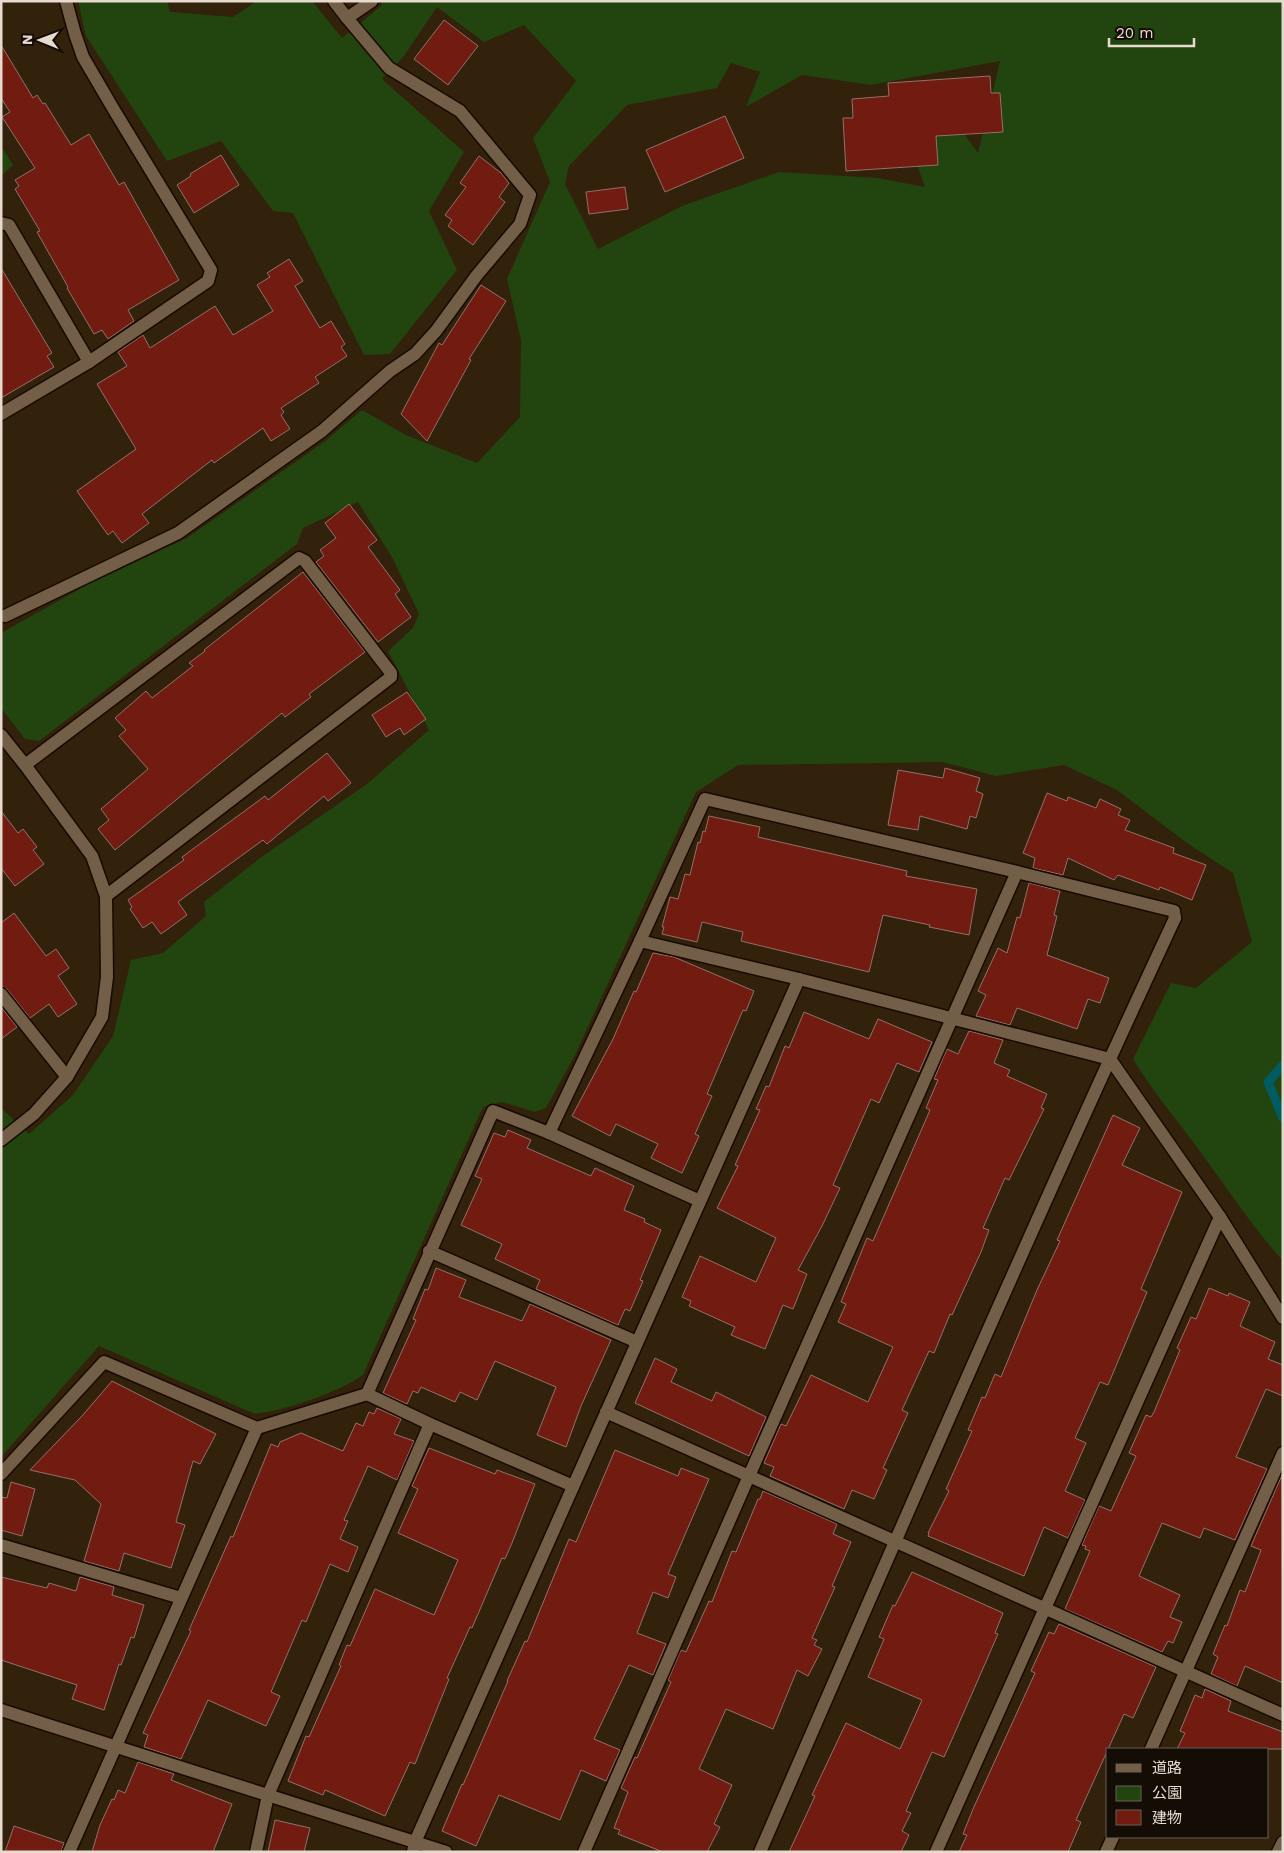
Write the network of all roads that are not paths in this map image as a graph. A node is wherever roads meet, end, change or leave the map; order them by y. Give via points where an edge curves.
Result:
1 (66, 1) edge
2 (334, 1) edge
3 (372, 1) edge
4 (347, 18) junction
5 (1, 223) edge
6 (89, 362) junction
7 (1, 414) edge
8 (5, 616) dead end
9 (1, 735) edge
10 (25, 765) junction
11 (1017, 872) junction
12 (106, 896) junction
13 (640, 941) junction
14 (799, 979) junction
15 (1, 994) edge
16 (952, 1018) junction
17 (1110, 1058) junction
18 (66, 1076) junction
19 (549, 1133) junction
20 (1, 1140) edge
21 (700, 1201) junction
22 (1220, 1217) junction
23 (429, 1251) junction
24 (1283, 1318) edge
25 (637, 1342) junction
26 (367, 1394) junction
27 (606, 1412) junction
28 (430, 1424) junction
29 (257, 1428) junction
30 (1283, 1453) edge
31 (1, 1474) edge
32 (749, 1476) junction
33 (573, 1486) junction
34 (895, 1541) junction
35 (1, 1544) edge
36 (181, 1598) junction
37 (1044, 1608) junction
38 (1185, 1671) junction
39 (1, 1710) edge
40 (1283, 1715) edge
41 (115, 1746) junction
42 (1151, 1748) edge
43 (268, 1795) junction
44 (1113, 1838) edge
45 (1283, 1842) edge
46 (414, 1847) edge
47 (69, 1852) edge
48 (256, 1852) edge
49 (446, 1852) edge
50 (584, 1852) edge
51 (760, 1852) edge
52 (936, 1852) edge
53 (1106, 1852) edge
54 (1278, 1852) edge

1 - 6 street via 83,56 211,270 208,281
2 - 4 street
3 - 4 street
4 - 8 street via 389,68 460,111 530,195 520,224 415,354 390,371 322,431 178,532
5 - 6 street via 8,225
6 - 7 street
9 - 10 street
10 - 12 street via 92,856
10 - 12 street via 299,558 305,560 391,673 391,677
11 - 13 street via 705,799
11 - 16 street
11 - 17 street via 1174,911 1175,918
12 - 18 street via 107,977 102,1018
13 - 14 street
13 - 19 street
14 - 16 street
14 - 21 street
15 - 18 street
16 - 17 street
16 - 32 street
17 - 22 street
17 - 34 street
18 - 20 street via 34,1114
19 - 21 street
19 - 23 street via 493,1111
21 - 25 street
22 - 24 street
22 - 37 street
23 - 25 street
23 - 26 street
25 - 27 street
26 - 28 street
26 - 29 street
27 - 32 street
27 - 33 street
28 - 33 street
28 - 43 street
29 - 31 street via 104,1362
29 - 36 street
30 - 38 street
32 - 34 street
32 - 50 street
33 - 46 street
34 - 37 street
34 - 51 street
35 - 36 street
36 - 41 street
37 - 38 street
37 - 52 street
38 - 40 street
38 - 42 street
39 - 41 street
41 - 43 street
41 - 47 street
43 - 46 street
43 - 48 street
44 - 53 street
45 - 54 street
46 - 49 street

